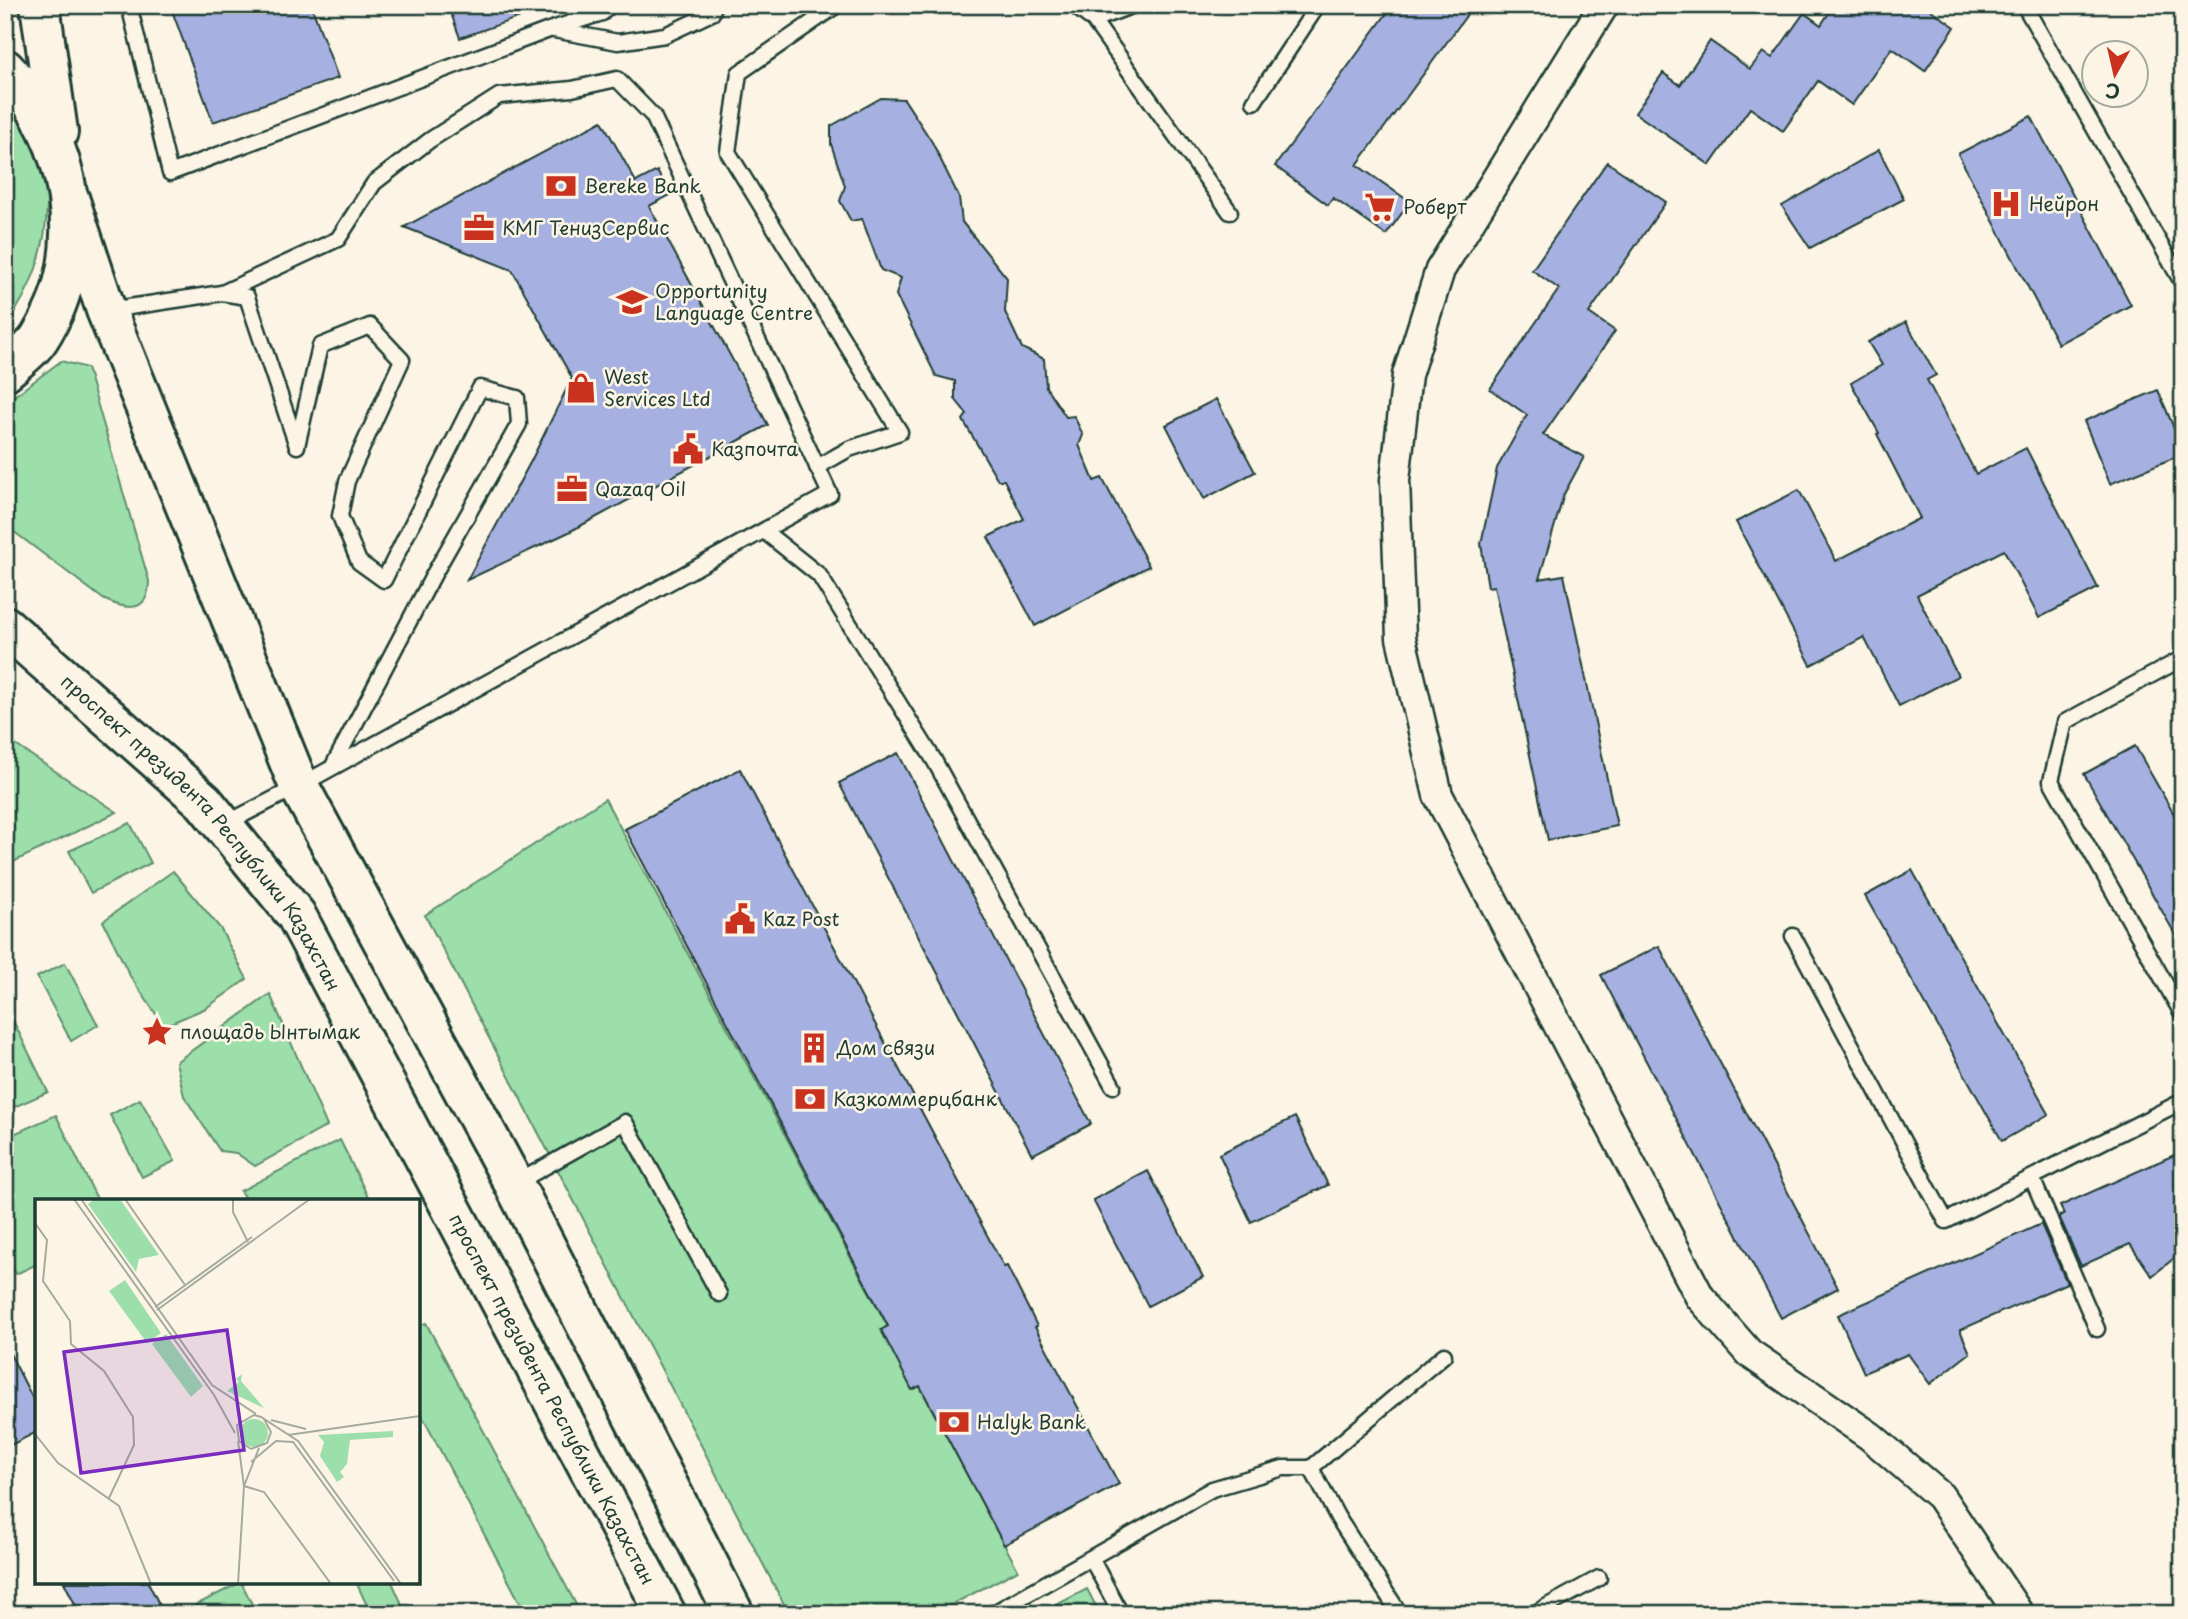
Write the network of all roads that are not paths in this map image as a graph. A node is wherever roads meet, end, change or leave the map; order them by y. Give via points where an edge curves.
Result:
1 (40, 5) edge
2 (129, 5) edge
3 (610, 5) edge
4 (714, 5) edge
5 (837, 5) edge
6 (1073, 5) edge
7 (1134, 5) edge
8 (1318, 5) edge
9 (1604, 5) edge
10 (2024, 5) edge
11 (1093, 20) junction
12 (549, 30) junction
13 (5, 69) edge
14 (1254, 102) dead end
15 (67, 186) junction
16 (1230, 212) dead end
17 (2183, 284) edge
18 (222, 293) junction
19 (106, 310) junction
20 (5, 371) edge
21 (817, 467) junction
22 (764, 531) junction
23 (5, 626) edge
24 (2183, 658) edge
25 (333, 765) junction
26 (299, 786) junction
27 (223, 825) junction
28 (1793, 936) dead end
29 (2183, 1015) edge
30 (1113, 1086) dead end
31 (2183, 1101) edge
32 (2032, 1178) junction
33 (514, 1184) junction
34 (719, 1294) dead end
35 (2097, 1329) dead end
36 (1444, 1354) dead end
37 (1311, 1468) junction
38 (1091, 1558) junction
39 (1599, 1578) dead end
40 (666, 1614) edge
41 (734, 1614) edge
42 (992, 1614) edge
43 (1121, 1614) edge
44 (1400, 1614) edge
45 (1533, 1614) edge
46 (2019, 1614) edge

1 - 15 main road
2 - 12 lane via 170,173
3 - 12 lane via 602,13
4 - 12 lane via 712,13 665,35 618,42
5 - 21 lane via 739,73 729,152 900,432 849,449
6 - 11 lane
7 - 11 lane
8 - 14 lane
9 - 46 street via 1440,270 1407,375 1395,480 1401,638 1438,795 1700,1297 1749,1353 1870,1436 1940,1496
10 - 17 lane
11 - 16 lane
13 - 15 main road via 48,127
15 - 19 main road
15 - 20 main road via 70,249 59,299 39,339
18 - 19 lane
18 - 21 lane via 338,239 374,183 499,96 617,79 653,116
18 - 25 lane via 247,297 297,446 320,346 370,326 402,359 347,481 341,516 359,562 384,580 480,388 517,398 519,424
19 - 26 main road
21 - 22 lane via 830,494
22 - 25 lane
22 - 30 lane via 819,575 826,586 934,760
23 - 27 main road, проспект президента Республики Казахстан via 204,802
24 - 29 lane via 2065,722 2051,781
25 - 26 lane
26 - 27 lane
26 - 33 main road
27 - 40 main road, проспект президента Республики Казахстан via 296,915
28 - 32 lane via 1946,1221
31 - 32 lane
32 - 35 lane
33 - 34 lane via 625,1122
33 - 41 main road
36 - 37 lane
37 - 38 lane via 1283,1468 1212,1489
37 - 44 lane
38 - 42 lane
38 - 43 lane
39 - 45 lane

